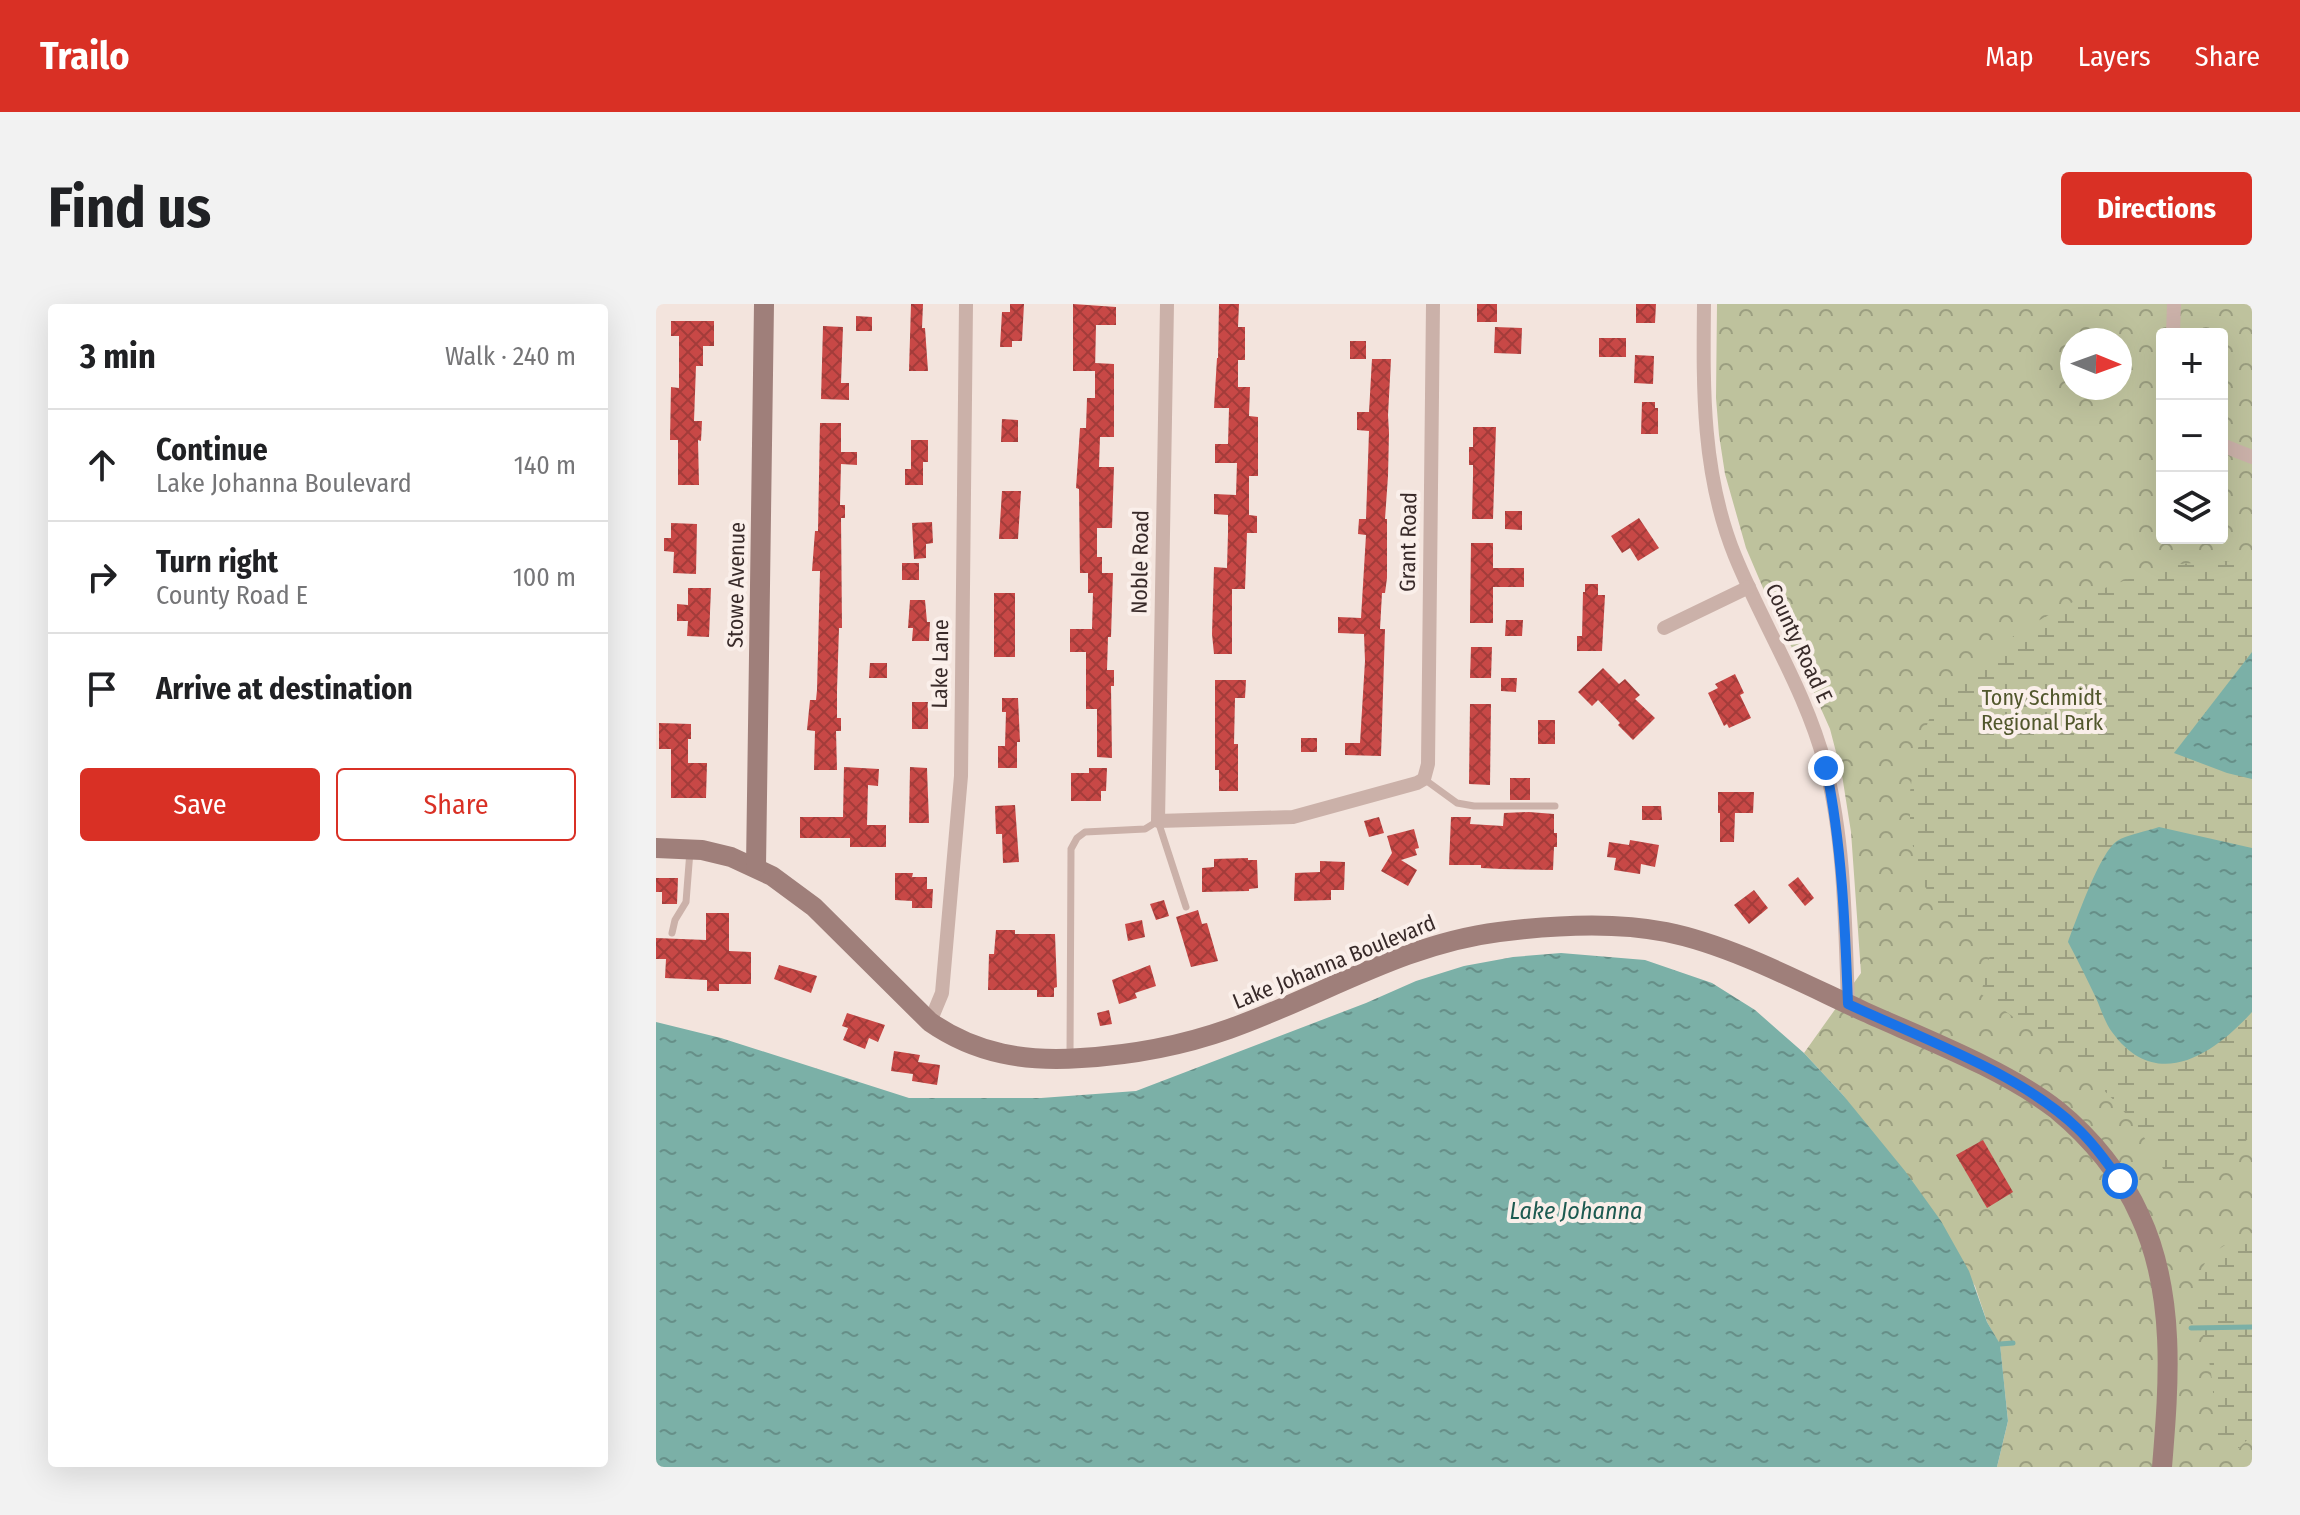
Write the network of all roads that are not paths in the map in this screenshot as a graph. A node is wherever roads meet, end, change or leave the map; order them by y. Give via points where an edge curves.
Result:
1 (764, 304) edge
2 (966, 304) edge
3 (1167, 304) edge
4 (1433, 304) edge
5 (1704, 304) edge
6 (2174, 304) edge
7 (2173, 328) edge
8 (2228, 447) edge
9 (2252, 457) edge
10 (1749, 587) junction
11 (1664, 628) dead end
12 (1424, 779) junction
13 (1555, 806) dead end
14 (1158, 821) junction
15 (656, 848) edge
16 (690, 849) junction
17 (756, 867) junction
18 (1186, 907) dead end
19 (672, 933) dead end
20 (1848, 1004) junction
21 (930, 1022) junction
22 (1070, 1059) junction
23 (2162, 1467) edge

1 - 17 street, Stowe Avenue
2 - 21 street, Lake Lane via 961,776 942,993
3 - 14 street, Noble Road
4 - 12 street, Grant Road
5 - 10 street, County Road E via 1707,446 1723,520
6 - 7 street
8 - 9 street
10 - 11 street
10 - 20 street, County Road E via 1814,729 1826,768 1840,854
12 - 13 lane via 1457,803
12 - 14 street via 1293,817
14 - 18 lane
14 - 22 lane via 1145,829 1085,832 1071,849
15 - 16 street, Lake Johanna Boulevard
16 - 17 street, Lake Johanna Boulevard
16 - 19 lane via 686,902
17 - 21 street, Lake Johanna Boulevard via 814,907
20 - 22 street, Lake Johanna Boulevard via 1705,942 1665,932 1524,929 1413,952 1188,1042
20 - 23 street, Lake Johanna Boulevard via 1996,1073 2048,1104 2078,1128 2120,1181 2152,1246 2166,1308
21 - 22 street, Lake Johanna Boulevard via 957,1039 1006,1056

